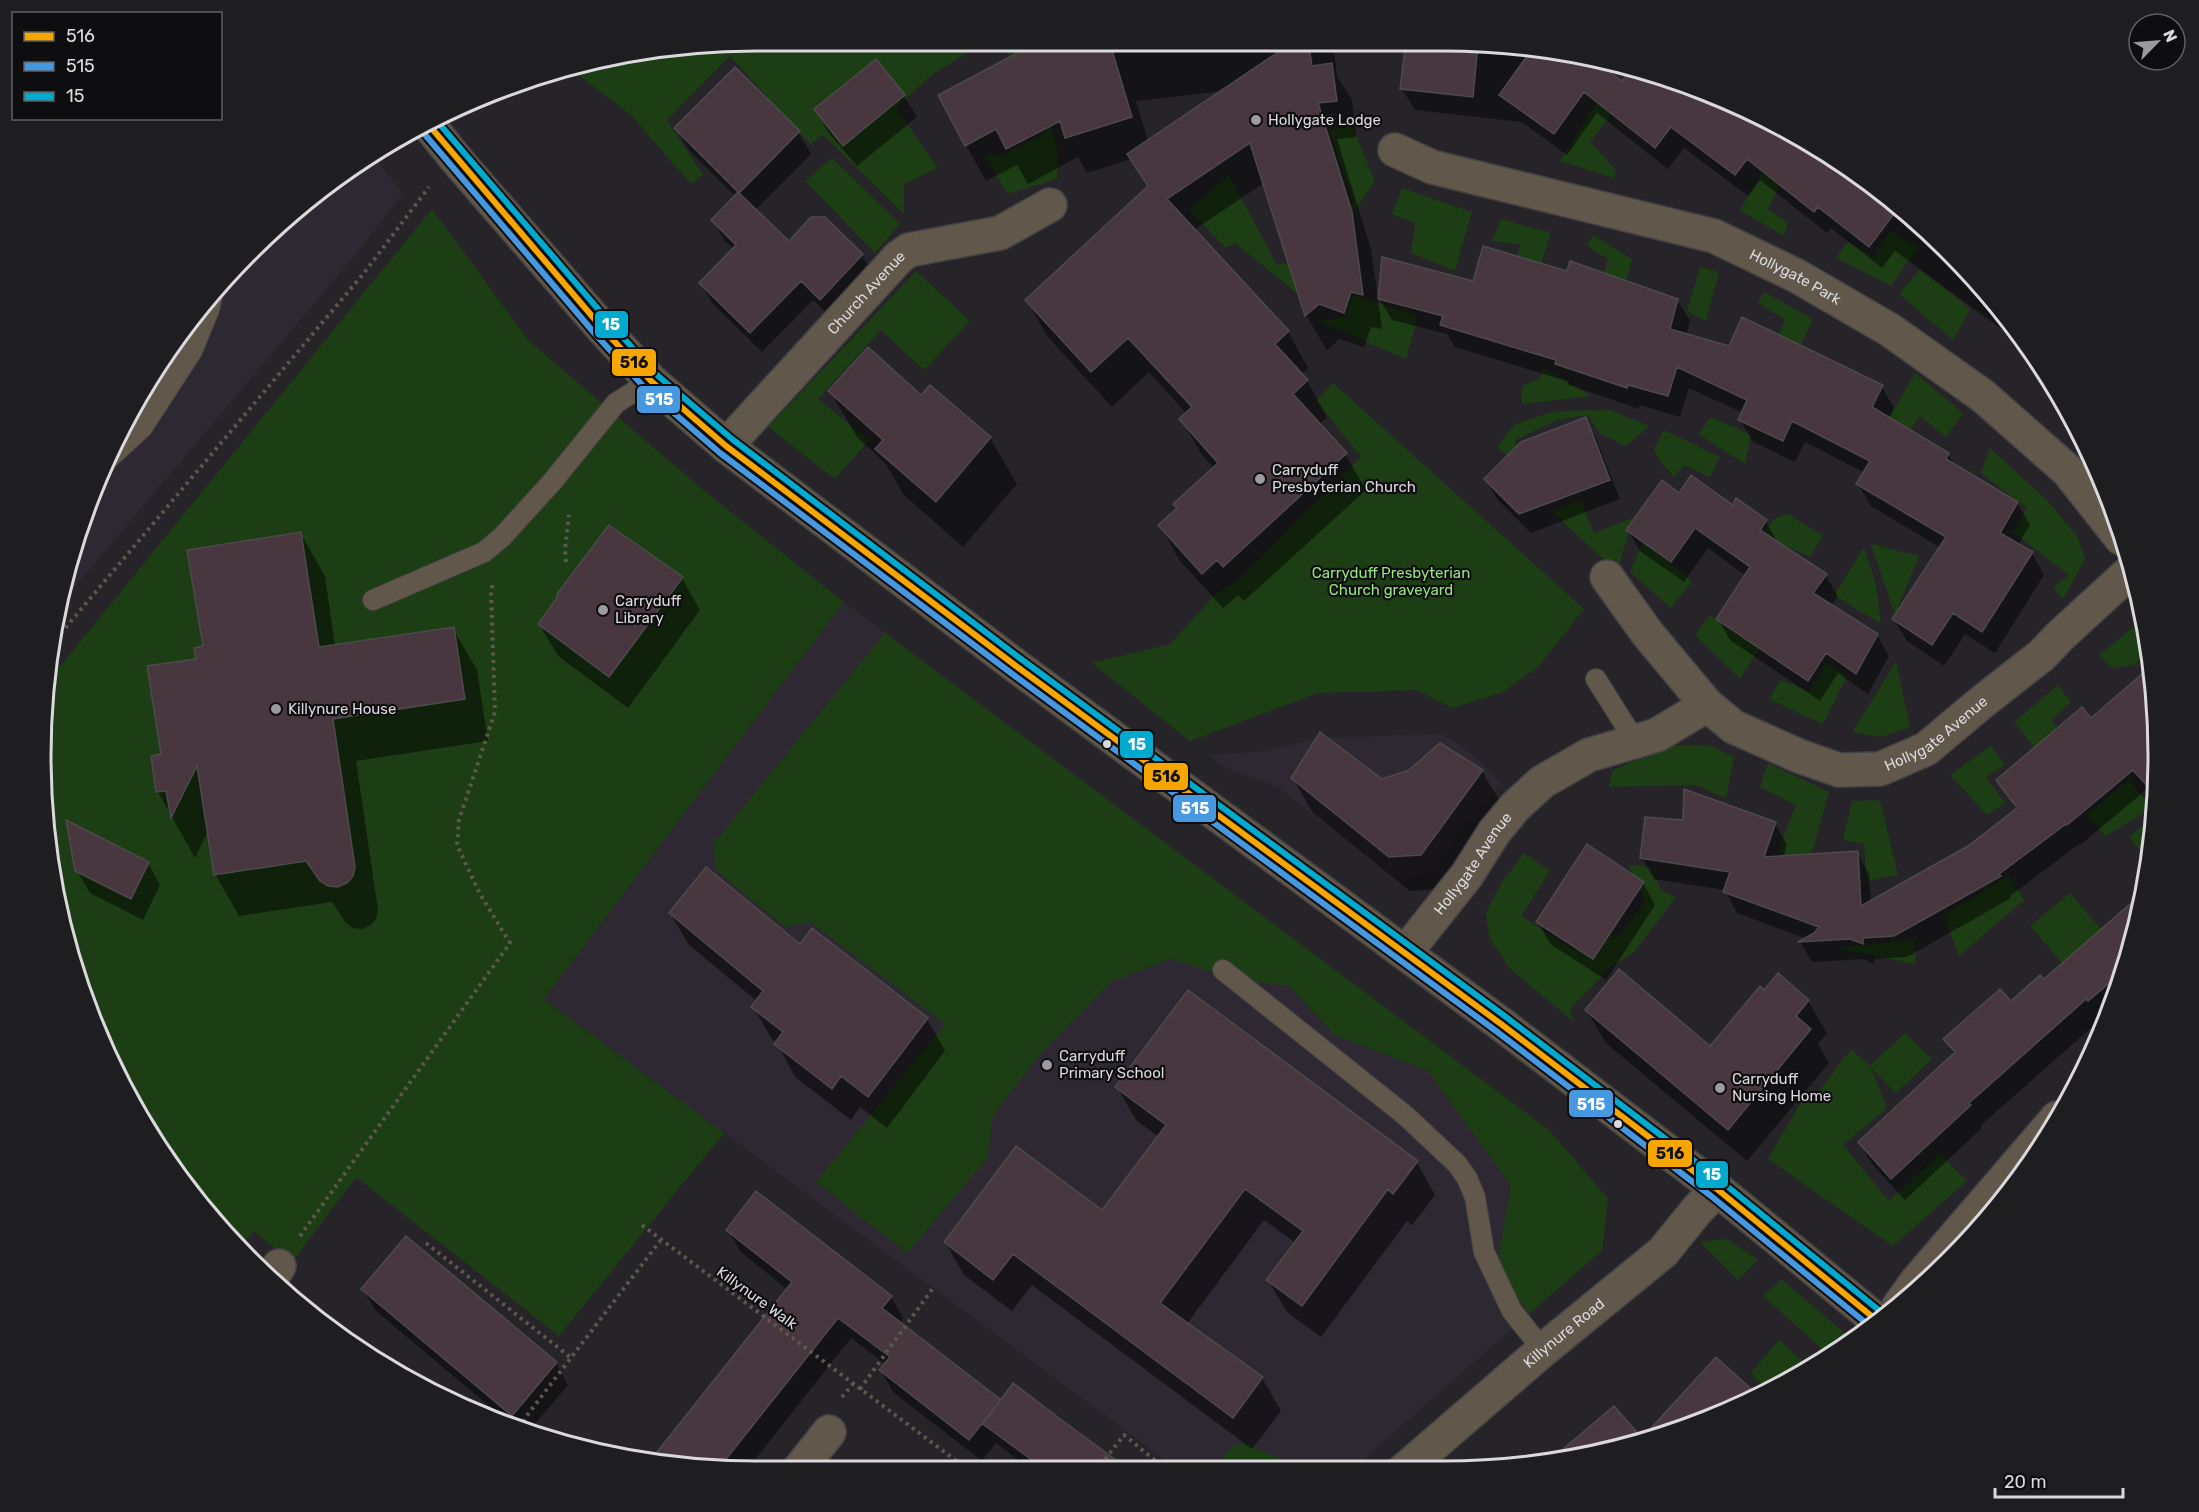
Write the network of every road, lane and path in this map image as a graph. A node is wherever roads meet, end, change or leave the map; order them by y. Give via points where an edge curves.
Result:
1 (433, 130) edge
2 (1395, 150) dead end
3 (430, 186) dead end
4 (1050, 205) dead end
5 (207, 314) edge
6 (651, 381) junction
7 (124, 445) edge
8 (726, 446) junction
9 (569, 515) dead end
10 (2108, 522) edge
11 (566, 562) dead end
12 (1607, 577) dead end
13 (2125, 577) edge
14 (494, 580) dead end
15 (373, 600) dead end
16 (63, 631) edge
17 (1596, 679) dead end
18 (1707, 705) junction
19 (1635, 741) junction
20 (1406, 952) junction
21 (1223, 969) dead end
22 (2016, 1165) edge
23 (1717, 1189) junction
24 (642, 1225) dead end
25 (660, 1241) junction
26 (426, 1244) dead end
27 (1930, 1266) edge
28 (275, 1272) edge
29 (933, 1288) dead end
30 (1871, 1316) edge
31 (1543, 1350) junction
32 (570, 1357) junction
33 (860, 1389) junction
34 (523, 1422) edge
35 (829, 1432) dead end
36 (807, 1461) edge
37 (955, 1461) edge
38 (1104, 1461) edge
39 (1155, 1461) edge
40 (1416, 1461) edge

1 - 6 main road
2 - 10 street, Hollygate Park via 1431,167 1714,236 1797,276 1890,330 1983,396 2068,471
3 - 16 path via 356,282
4 - 8 street, Church Avenue via 1000,233 909,250 899,257
5 - 7 lane via 192,351 142,428
6 - 8 main road
6 - 15 lane via 616,403 552,482 484,552
8 - 20 main road via 1190,796
9 - 11 path
12 - 18 street, Hollygate Avenue
13 - 18 street, Hollygate Avenue via 2042,655 1926,749 1880,769 1839,770 1799,756 1734,727
14 - 28 path via 491,591 495,712 459,820 457,845 480,894 510,943
17 - 19 lane
18 - 19 street, Hollygate Avenue via 1657,735
19 - 20 street, Hollygate Avenue via 1589,755 1542,782 1495,831
20 - 23 main road
21 - 31 lane via 1406,1116 1457,1164 1475,1197 1484,1252 1512,1311
22 - 27 street
23 - 30 main road
23 - 31 street, Killynure Road via 1663,1252
24 - 25 path, Killynure Walk
25 - 32 path
25 - 33 path, Killynure Walk
26 - 32 path
29 - 33 path
31 - 40 street, Killynure Road
32 - 34 path
33 - 37 path, Killynure Walk
35 - 36 street
38 - 39 path via 1124,1435

